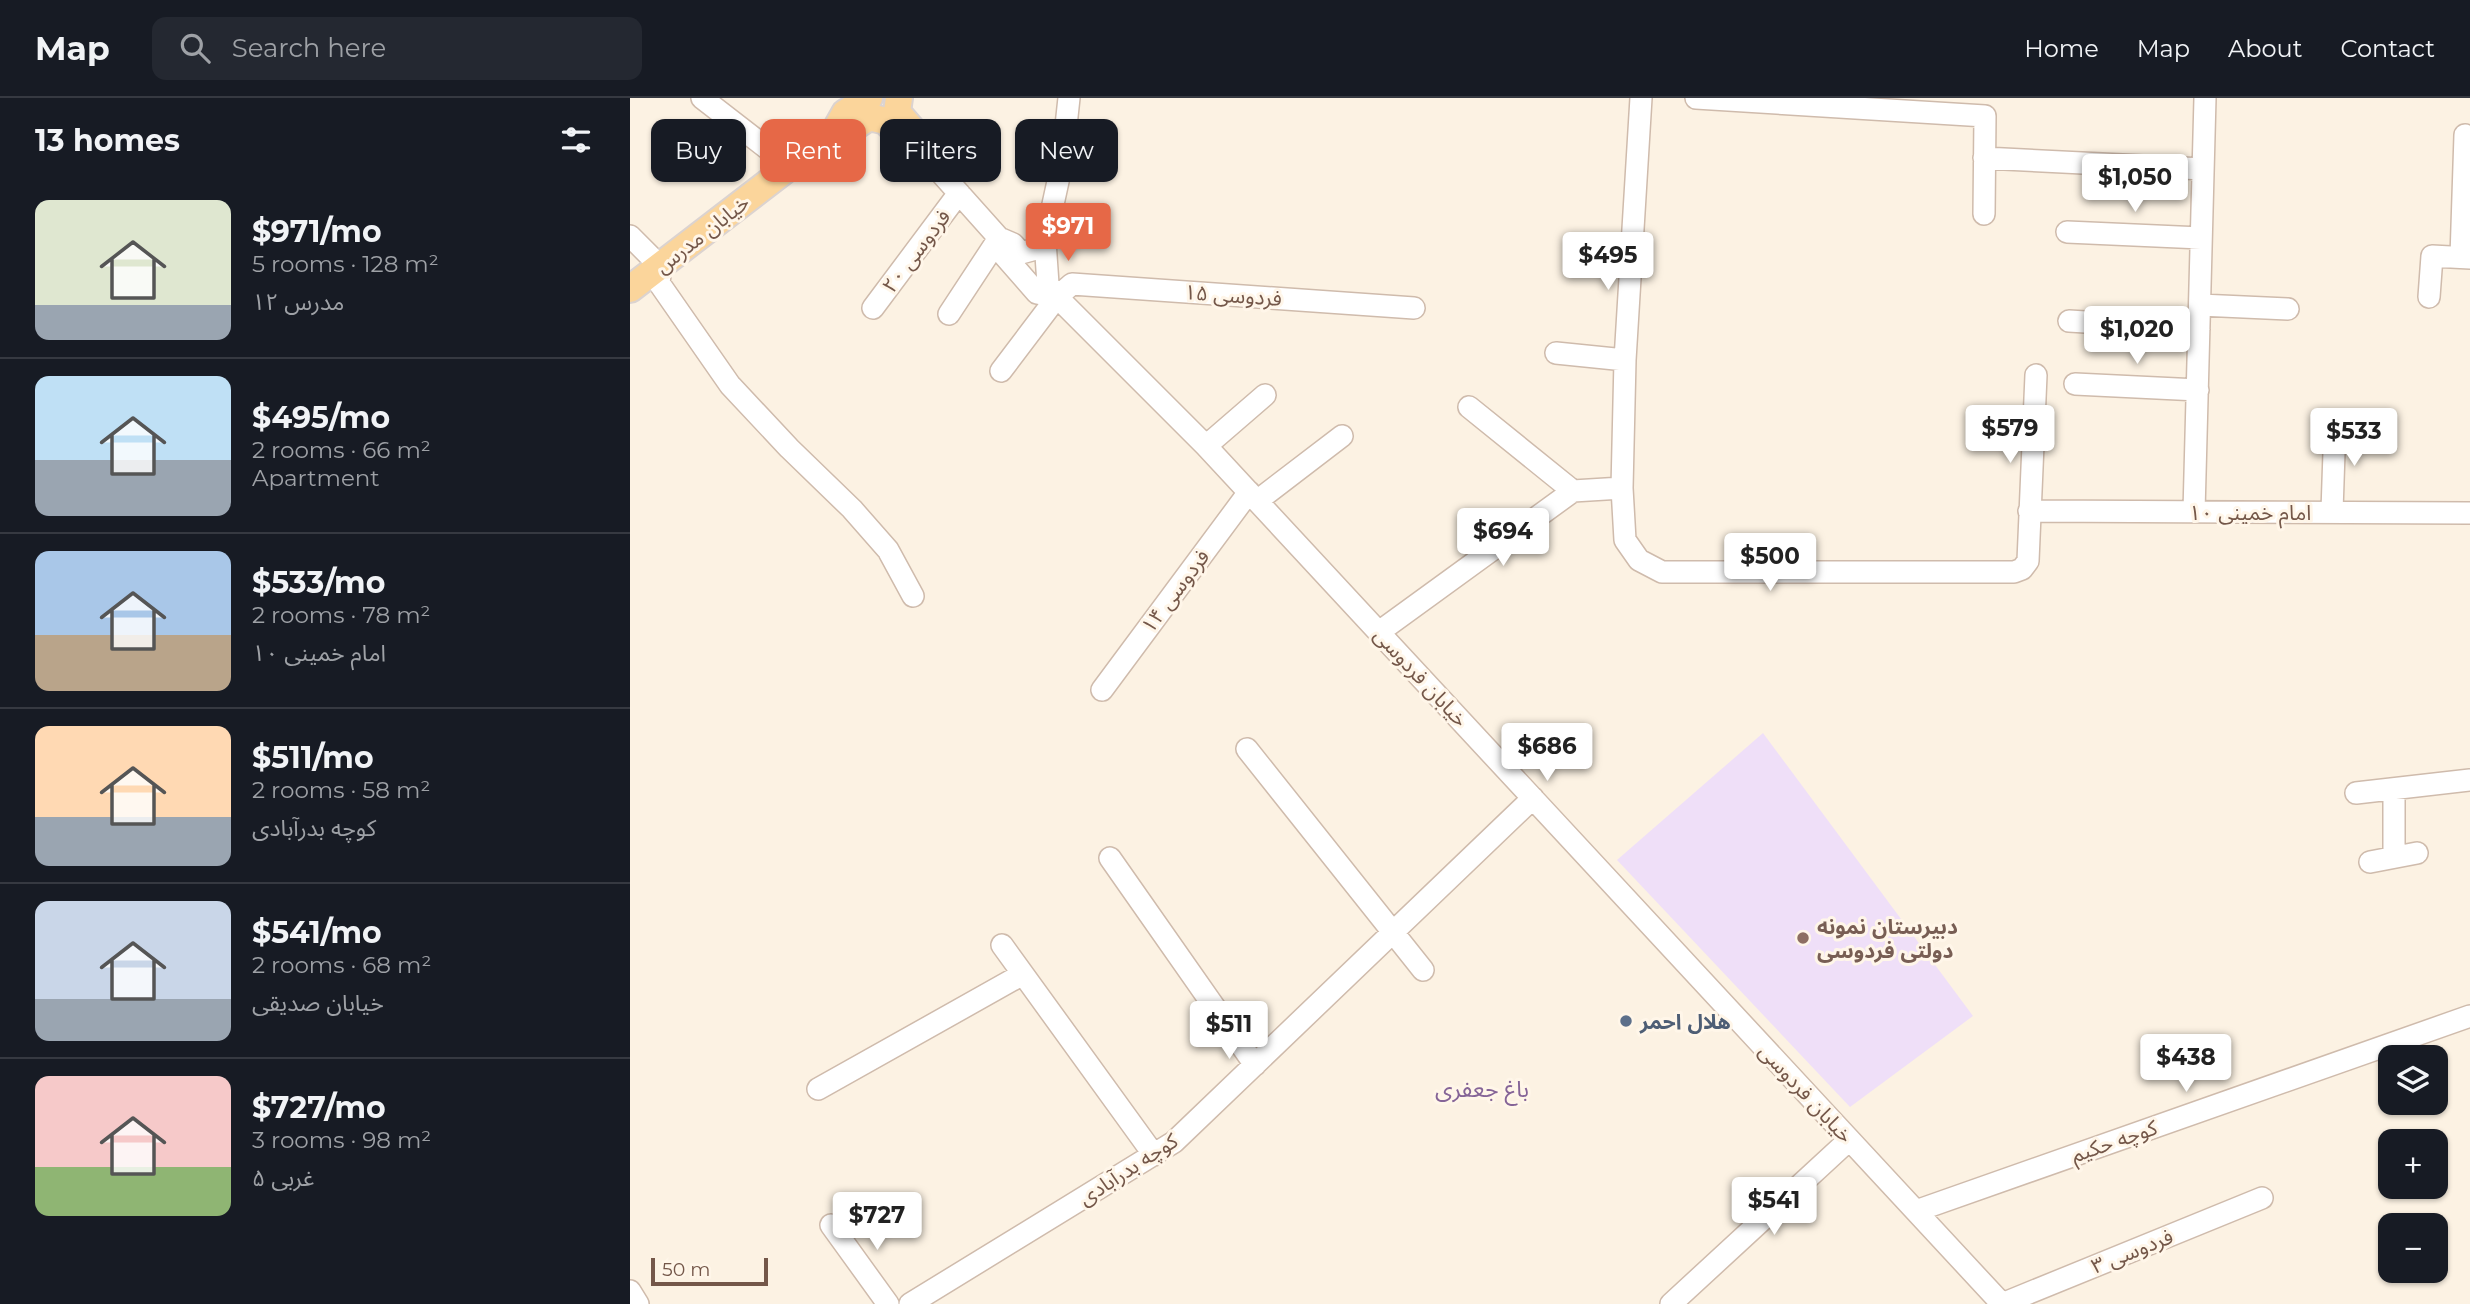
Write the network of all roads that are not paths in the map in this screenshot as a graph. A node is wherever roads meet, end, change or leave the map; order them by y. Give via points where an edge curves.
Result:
1 (702, 98) edge
2 (869, 98) edge
3 (899, 98) edge
4 (1069, 98) edge
5 (1641, 98) edge
6 (1696, 98) edge
7 (2205, 98) edge
8 (1857, 103) edge
9 (842, 119) edge
10 (902, 119) edge
11 (2465, 135) dead end
12 (760, 143) edge
13 (1984, 158) junction
14 (2203, 169) junction
15 (769, 182) edge
16 (949, 182) edge
17 (959, 193) junction
18 (1984, 214) dead end
19 (2067, 232) dead end
20 (630, 236) edge
21 (999, 238) junction
22 (2201, 238) junction
23 (1045, 241) junction
24 (2466, 257) edge
25 (660, 267) junction
26 (630, 289) edge
27 (1057, 297) junction
28 (2429, 297) dead end
29 (2200, 305) junction
30 (1414, 307) dead end
31 (873, 308) dead end
32 (2288, 309) dead end
33 (949, 314) dead end
34 (2069, 321) dead end
35 (2199, 329) junction
36 (1556, 353) dead end
37 (1626, 360) junction
38 (1001, 371) dead end
39 (2036, 375) dead end
40 (2075, 384) dead end
41 (2197, 390) junction
42 (1265, 395) dead end
43 (1469, 407) dead end
44 (2335, 423) dead end
45 (1342, 436) dead end
46 (1206, 446) junction
47 (1622, 488) junction
48 (1573, 491) junction
49 (1253, 497) junction
50 (2029, 511) junction
51 (2332, 511) junction
52 (2194, 512) junction
53 (2470, 513) edge
54 (913, 596) dead end
55 (1379, 632) junction
56 (1102, 690) dead end
57 (1247, 750) dead end
58 (2470, 780) edge
59 (2393, 789) junction
60 (2356, 793) dead end
61 (1532, 798) junction
62 (2417, 853) dead end
63 (1111, 858) dead end
64 (2393, 858) junction
65 (2370, 862) dead end
66 (1393, 932) junction
67 (1002, 945) dead end
68 (1423, 970) dead end
69 (1023, 974) junction
70 (2470, 1016) edge
71 (1255, 1065) junction
72 (818, 1089) dead end
73 (1849, 1140) junction
74 (1154, 1155) junction
75 (2262, 1198) dead end
76 (1916, 1211) junction
77 (831, 1225) dead end
78 (630, 1291) edge
79 (639, 1304) edge
80 (888, 1304) edge
81 (910, 1304) edge
82 (1671, 1304) edge
83 (2002, 1304) edge

1 - 12 street
2 - 9 main road, خیابان مدرس
3 - 10 main road via 897,113
4 - 23 street via 1062,163
5 - 37 street
6 - 8 street
7 - 14 street
8 - 13 street via 1984,116
11 - 24 street
13 - 14 street
13 - 18 street
14 - 22 street
15 - 25 main road, خیابان مدرس
16 - 17 street, خیابان فردوسی
17 - 21 street, خیابان فردوسی
17 - 31 street, فردوسی ۲۰
19 - 22 street
20 - 25 street
21 - 23 street via 1021,253
21 - 27 street, خیابان فردوسی via 1002,253 1037,293
21 - 33 street
22 - 29 street
23 - 27 street via 1048,284
24 - 28 street via 2432,256
25 - 26 main road, خیابان مدرس
25 - 54 street via 659,283 730,385 888,550
27 - 30 street, فردوسی ۱۵ via 1072,284
27 - 38 street
27 - 46 street, خیابان فردوسی
29 - 32 street
29 - 35 street
34 - 35 street
35 - 41 street
36 - 37 street
37 - 47 street
39 - 50 street
40 - 41 street
41 - 52 street
42 - 46 street
43 - 48 street
44 - 51 street
45 - 49 street, فردوسی ۱۴
46 - 49 street, خیابان فردوسی
47 - 48 street
47 - 50 street via 1625,540 1639,560 1662,572 2014,572 2028,561
48 - 55 street
49 - 55 street, خیابان فردوسی
49 - 56 street, فردوسی ۱۴
50 - 52 street, امام خمینی ۱۰
51 - 52 street, امام خمینی ۱۰
51 - 53 street, امام خمینی ۱۰
55 - 61 street, خیابان فردوسی
57 - 66 street
58 - 59 street
59 - 60 street
59 - 64 street
61 - 66 street, کوچه بدرآبادی
61 - 73 street, خیابان فردوسی
62 - 64 street
63 - 71 street
64 - 65 street
66 - 68 street
66 - 71 street, کوچه بدرآبادی
67 - 69 street
69 - 72 street
69 - 74 street
70 - 76 street, کوچه حکیم
71 - 74 street, کوچه بدرآبادی via 1174,1142
73 - 76 street, خیابان فردوسی
73 - 82 street
74 - 81 street, کوچه بدرآبادی
75 - 83 street, فردوسی ۳
76 - 83 street, خیابان فردوسی
77 - 80 street
78 - 79 street

